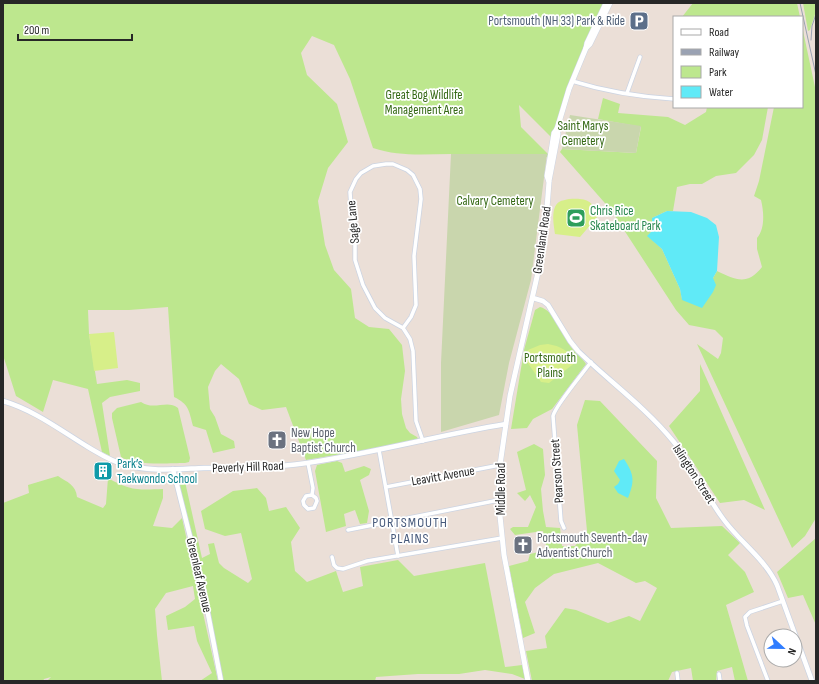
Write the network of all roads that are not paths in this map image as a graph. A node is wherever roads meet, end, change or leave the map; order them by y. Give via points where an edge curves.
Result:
1 (606, 3) edge
2 (610, 3) edge
3 (586, 48) junction
4 (640, 57) dead end
5 (572, 81) junction
6 (627, 93) junction
7 (673, 98) edge
8 (533, 298) junction
9 (403, 328) junction
10 (591, 362) junction
11 (3, 401) edge
12 (506, 424) junction
13 (423, 441) junction
14 (379, 450) junction
15 (308, 463) junction
16 (500, 465) junction
17 (173, 469) junction
18 (386, 487) junction
19 (312, 495) dead end
20 (499, 500) junction
21 (393, 521) junction
22 (564, 528) dead end
23 (348, 530) dead end
24 (502, 538) junction
25 (398, 556) junction
26 (332, 557) dead end
27 (783, 601) junction
28 (677, 672) dead end
29 (719, 674) dead end
30 (221, 681) edge
31 (528, 681) edge
32 (678, 681) edge
33 (720, 681) edge
34 (768, 681) edge
35 (812, 681) edge

1 - 3 main road, Greenland Road
2 - 3 main road, Greenland Road
3 - 5 main road, Greenland Road
4 - 6 street
5 - 6 street
5 - 8 main road, Greenland Road via 554,134 544,243
6 - 7 street
8 - 10 street, Islington Street via 548,304 574,346
8 - 12 main road, Middle Road via 516,365
9 - 9 street, Sage Lane via 385,318 375,308 363,285 355,260 355,223 350,192 361,173 373,166 386,164 407,170 413,175 420,189 414,256 416,305
9 - 13 street via 412,345 416,420
10 - 22 street, Pearson Street via 554,412 560,521
10 - 27 street, Islington Street via 647,413 673,442 724,520 770,571
11 - 17 street, Peverly Hill Road via 38,416 109,459 134,467
12 - 13 street, Peverly Hill Road
12 - 16 main road, Middle Road
13 - 14 street, Peverly Hill Road
14 - 15 street, Peverly Hill Road
14 - 18 street
15 - 17 street, Peverly Hill Road via 264,467
15 - 19 street
16 - 18 street, Leavitt Avenue
16 - 20 main road, Middle Road
17 - 30 street, Greenleaf Avenue via 203,588
18 - 21 street
20 - 21 street
20 - 24 main road, Middle Road
21 - 23 street
21 - 25 street
24 - 25 street
24 - 31 main road, Middle Road
25 - 26 street via 343,570 334,565
27 - 34 street via 745,615
27 - 35 street, Islington Street
28 - 32 street
29 - 33 street

